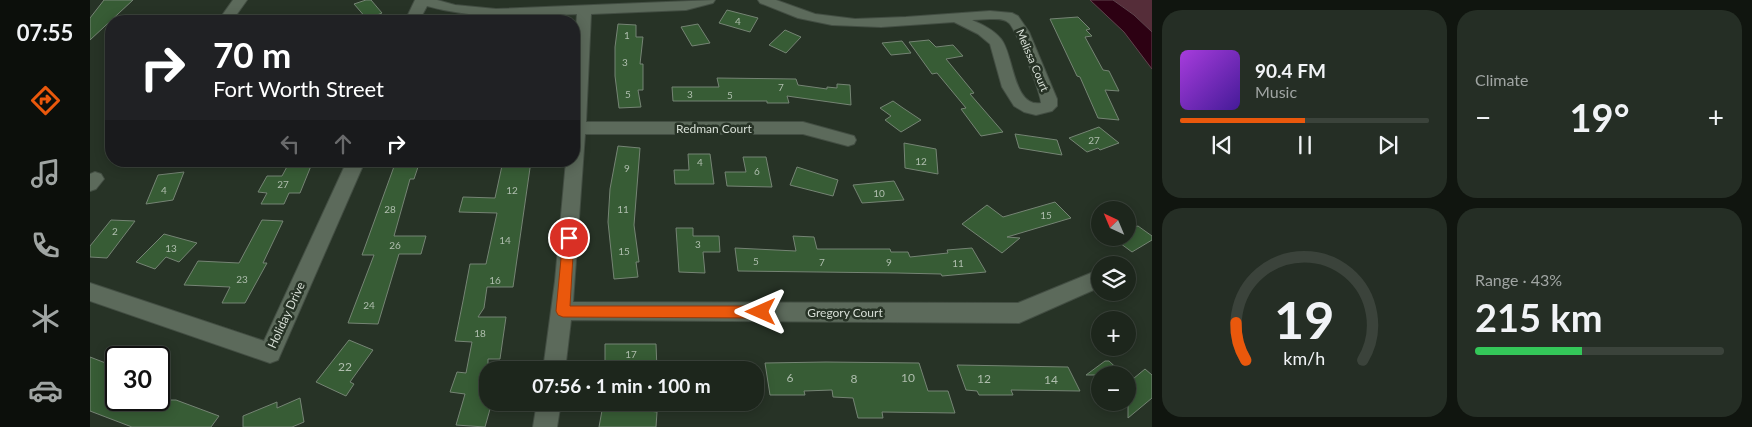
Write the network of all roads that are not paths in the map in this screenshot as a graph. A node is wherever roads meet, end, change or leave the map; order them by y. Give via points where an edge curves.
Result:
1 (240, 0) edge
2 (423, 0) edge
3 (708, 0) edge
4 (765, 0) edge
5 (584, 11) junction
6 (230, 15) edge
7 (415, 15) edge
8 (956, 18) junction
9 (580, 78) edge
10 (580, 128) edge
11 (848, 140) dead end
12 (353, 167) edge
13 (574, 167) edge
14 (1091, 282) dead end
15 (90, 292) edge
16 (563, 311) junction
17 (555, 361) edge
18 (548, 411) edge
19 (545, 427) edge

1 - 6 street
2 - 5 street via 472,12
2 - 7 street
3 - 5 street via 686,6
4 - 8 street, Melissa Court via 823,21 862,23
5 - 9 street
8 - 8 street, Melissa Court via 996,15 1013,19 1049,99 1049,106 1043,110 1020,104 1014,96 996,43
10 - 11 street, Redman Court via 803,128
12 - 15 street, Holiday Drive via 270,353
13 - 16 street
14 - 16 street, Gregory Court via 1019,313
16 - 17 street
18 - 19 street

